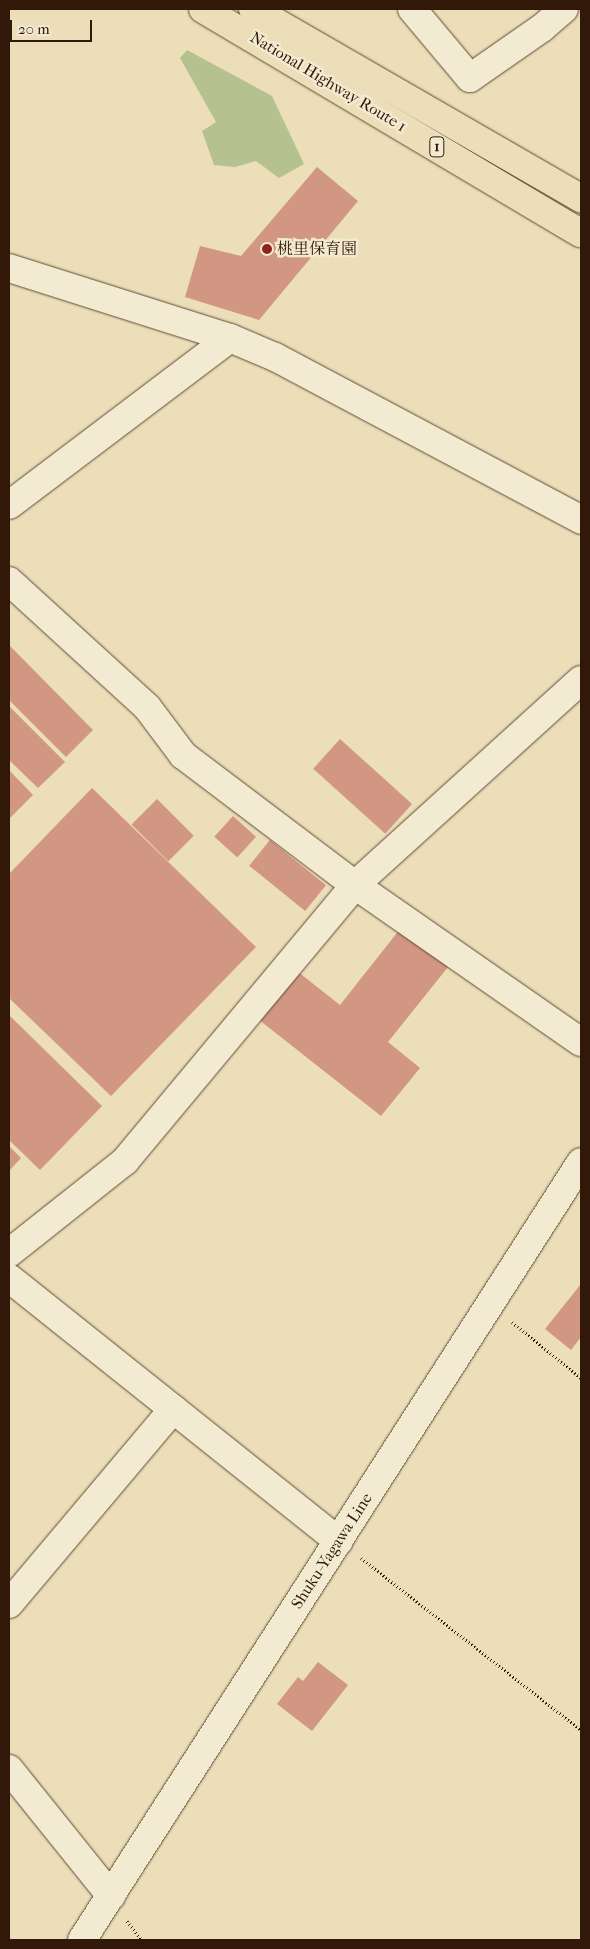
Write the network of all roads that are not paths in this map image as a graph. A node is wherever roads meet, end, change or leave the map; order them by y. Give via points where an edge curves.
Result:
1 (203, 9) edge
2 (253, 9) edge
3 (412, 9) edge
4 (564, 9) edge
5 (581, 198) edge
6 (581, 233) edge
7 (9, 268) edge
8 (230, 338) junction
9 (9, 505) edge
10 (581, 520) edge
11 (9, 582) edge
12 (581, 680) edge
13 (355, 885) junction
14 (581, 1042) edge
15 (581, 1162) edge
16 (9, 1253) edge
17 (9, 1278) edge
18 (173, 1409) junction
19 (339, 1541) junction
20 (9, 1604) edge
21 (9, 1769) edge
22 (111, 1896) junction
23 (82, 1940) edge

1 - 6 highway, National Highway Route 1 / 1
2 - 5 highway, National Highway Route 1 / 1
3 - 4 street via 470,78
7 - 8 street
8 - 9 street
8 - 10 street via 283,362
11 - 13 street via 147,707 183,755
12 - 13 street
13 - 14 street
13 - 16 street via 125,1161
15 - 19 street, Shuku-Yagawa Line
17 - 18 street
18 - 19 street
18 - 20 street
19 - 22 street, Shuku-Yagawa Line
21 - 22 street
22 - 23 street, Shuku-Yagawa Line

